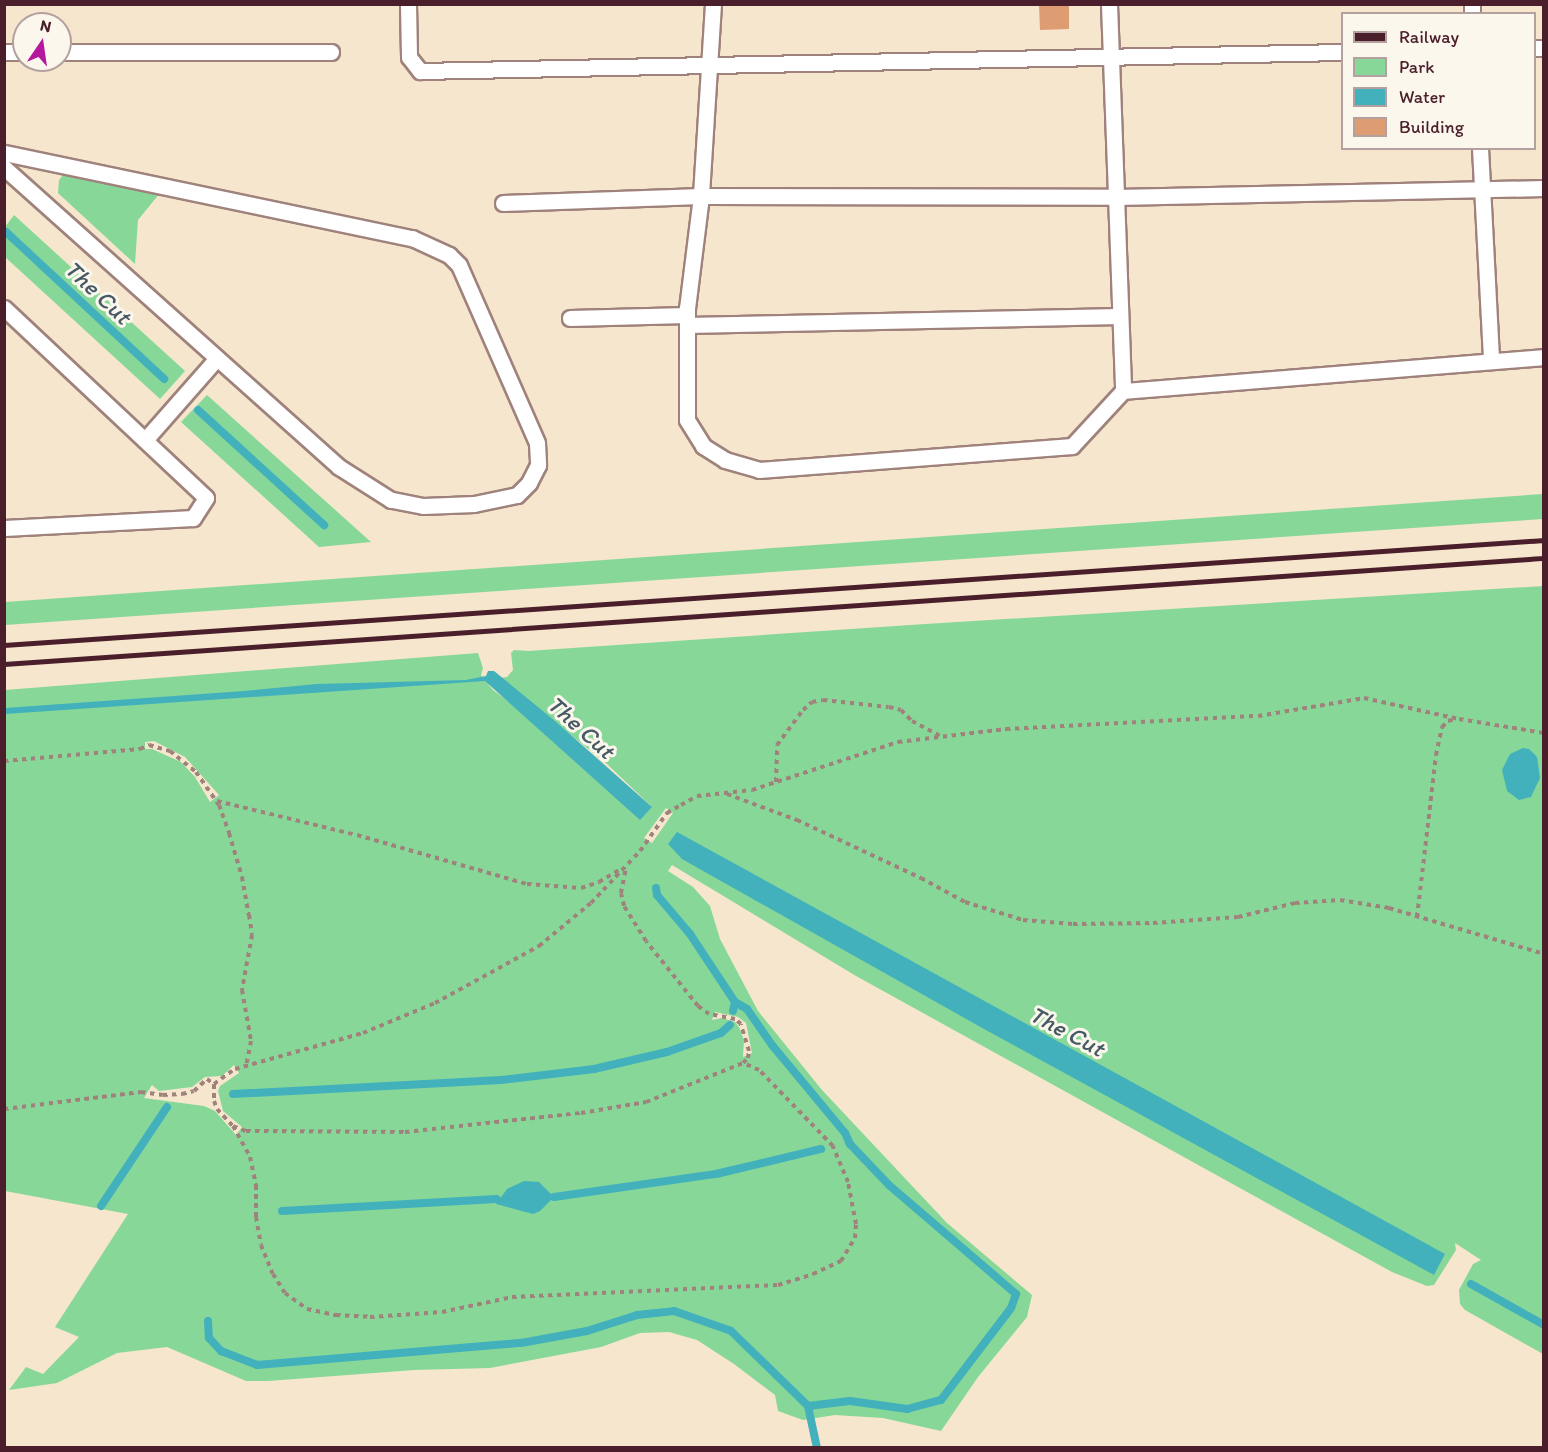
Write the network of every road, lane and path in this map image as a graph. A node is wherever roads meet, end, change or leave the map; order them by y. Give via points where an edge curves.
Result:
1 (408, 4) edge
2 (713, 4) edge
3 (1109, 4) edge
4 (72, 52) edge
5 (330, 52) dead end
6 (1341, 52) edge
7 (1110, 57) junction
8 (709, 66) junction
9 (1480, 150) edge
10 (4, 153) edge
11 (4, 167) edge
12 (1544, 188) edge
13 (1482, 189) junction
14 (701, 196) junction
15 (1116, 197) junction
16 (503, 203) dead end
17 (4, 308) edge
18 (1120, 316) junction
19 (570, 318) dead end
20 (687, 320) junction
21 (1544, 357) edge
22 (217, 358) junction
23 (1491, 361) junction
24 (1122, 391) junction
25 (145, 440) junction
26 (4, 528) edge
27 (1458, 719) junction
28 (1544, 733) edge
29 (941, 737) junction
30 (4, 760) edge
31 (775, 782) junction
32 (724, 793) junction
33 (216, 801) junction
34 (628, 864) junction
35 (1417, 916) junction
36 (1544, 954) edge
37 (743, 1063) junction
38 (246, 1066) junction
39 (214, 1084) junction
40 (4, 1108) edge
41 (233, 1126) junction

1 - 8 lane via 409,57 420,71
2 - 8 lane
3 - 7 lane
4 - 5 lane
6 - 7 lane
7 - 8 lane
7 - 15 lane
8 - 14 lane
9 - 13 lane
10 - 22 lane via 412,238 442,250 459,265 537,443 538,465 517,495 474,504 423,506 390,500 339,467
11 - 22 lane
12 - 13 lane
13 - 15 lane
13 - 23 lane
14 - 15 lane
14 - 16 lane
14 - 20 lane
15 - 18 lane
17 - 25 lane
18 - 20 lane
18 - 24 lane
19 - 20 lane
20 - 24 lane via 687,420 703,446 725,460 759,470 1072,446
21 - 23 lane
22 - 25 lane
23 - 24 lane
25 - 26 lane via 206,498 193,518
27 - 28 path
27 - 29 path via 1364,698 1258,716 1006,729
27 - 35 path via 1448,721 1442,728 1436,755
29 - 31 path via 898,742
29 - 31 path via 901,710 812,702 777,746
30 - 33 path via 156,746 183,760
31 - 32 path
32 - 34 path via 697,796 668,813
32 - 35 path via 797,820 965,903 1023,920 1153,923 1238,917 1294,903 1340,900
33 - 34 path via 357,835 527,884 580,888 599,882
33 - 38 path via 242,877 252,935 242,990 251,1041
34 - 37 path via 621,893 624,906 698,1006 709,1014 741,1024 749,1051
34 - 38 path via 591,903 539,945 485,978 363,1033
35 - 36 path
37 - 41 path via 646,1102 581,1113 405,1132 246,1131
37 - 41 path via 759,1071 833,1146 848,1182 856,1224 855,1238 841,1261 778,1285 512,1297 442,1312 370,1317 307,1309 285,1293 261,1245 250,1157
38 - 39 path
39 - 40 path via 207,1079 194,1091 182,1094 141,1092
39 - 41 path via 214,1101

